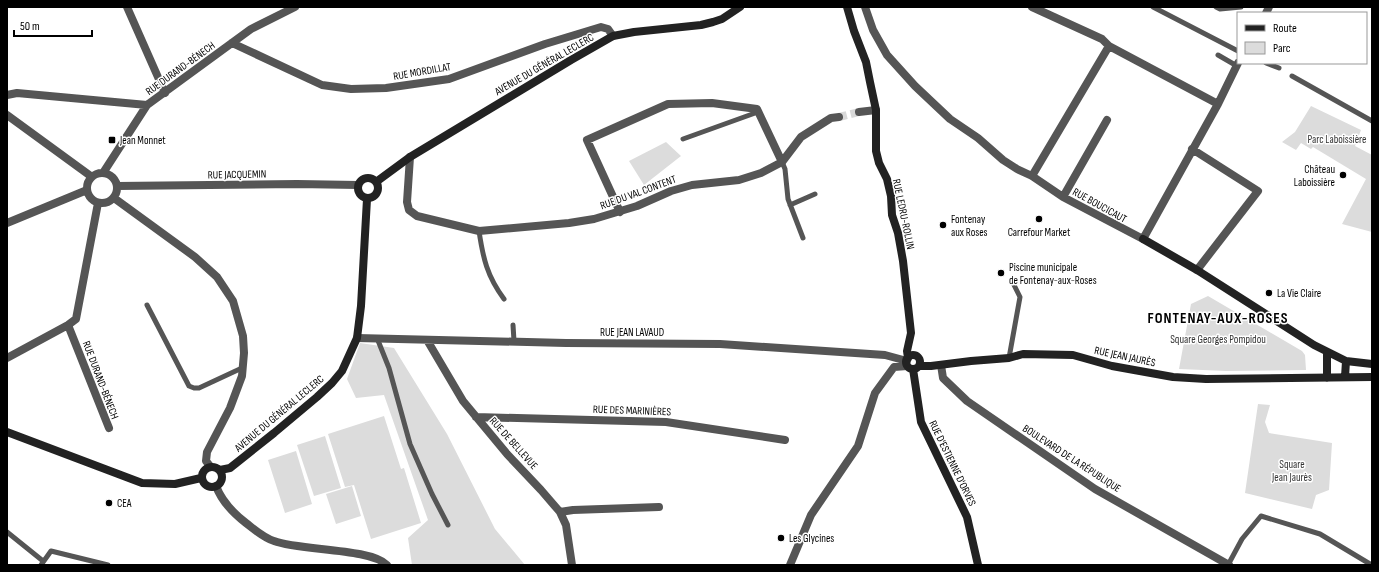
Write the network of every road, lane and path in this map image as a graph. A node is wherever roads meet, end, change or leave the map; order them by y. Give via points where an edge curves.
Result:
1 (127, 7) edge
2 (295, 7) edge
3 (740, 7) edge
4 (847, 7) edge
5 (865, 7) edge
6 (1033, 7) edge
7 (1153, 7) edge
8 (1216, 7) edge
9 (1241, 7) edge
10 (613, 36) junction
11 (232, 43) junction
12 (1110, 46) junction
13 (1237, 50) edge
14 (1218, 55) dead end
15 (1237, 64) edge
16 (1269, 64) edge
17 (1279, 68) dead end
18 (1292, 76) dead end
19 (164, 93) junction
20 (7, 95) edge
21 (1218, 104) junction
22 (147, 105) junction
23 (876, 110) junction
24 (758, 112) junction
25 (859, 112) tunnel mouth
26 (7, 115) edge
27 (839, 117) tunnel mouth
28 (1107, 120) dead end
29 (1372, 121) edge
30 (683, 139) dead end
31 (1192, 149) junction
32 (410, 157) junction
33 (782, 162) junction
34 (103, 173) junction
35 (1032, 176) junction
36 (92, 178) junction
37 (376, 182) junction
38 (358, 185) junction
39 (117, 186) junction
40 (87, 190) junction
41 (815, 194) dead end
42 (1063, 197) junction
43 (114, 198) junction
44 (367, 199) junction
45 (98, 203) junction
46 (790, 205) junction
47 (620, 212) junction
48 (7, 223) edge
49 (479, 231) junction
50 (803, 238) dead end
51 (1143, 239) junction
52 (1197, 270) junction
53 (1013, 284) dead end
54 (504, 299) dead end
55 (147, 305) dead end
56 (68, 325) junction
57 (513, 325) dead end
58 (357, 338) junction
59 (377, 338) junction
60 (427, 340) junction
61 (514, 341) junction
62 (1327, 352) junction
63 (891, 357) junction
64 (7, 358) edge
65 (1009, 358) junction
66 (1346, 361) junction
67 (911, 364) junction
68 (1372, 364) edge
69 (941, 365) junction
70 (894, 367) junction
71 (242, 368) junction
72 (1345, 377) junction
73 (1372, 377) edge
74 (1327, 378) junction
75 (476, 417) junction
76 (109, 428) dead end
77 (7, 432) edge
78 (785, 440) dead end
79 (210, 466) junction
80 (220, 470) junction
81 (201, 478) junction
82 (216, 486) junction
83 (659, 507) dead end
84 (560, 512) junction
85 (448, 524) dead end
86 (7, 532) edge
87 (42, 563) edge
88 (1370, 564) dead end
89 (108, 565) edge
90 (387, 565) edge
91 (572, 565) edge
92 (790, 565) edge
93 (978, 565) edge
94 (1229, 565) edge

1 - 19 street
2 - 11 street, RUE DURAND-BÉNECH via 251,29
3 - 10 street, AVENUE DU GÉNÉRAL LECLERC via 722,18 701,25
4 - 23 street, RUE LEDRU-ROLLIN via 866,62
5 - 35 street, RUE BOUCICAUT via 873,30 887,55 915,86 950,119 978,138 1003,160
6 - 12 street
7 - 13 lane
8 - 9 lane
10 - 11 street, RUE MORDILLAT via 608,29 601,27 545,44 449,79 351,90 322,84
10 - 32 street, AVENUE DU GÉNÉRAL LECLERC
11 - 19 street, RUE DURAND-BÉNECH
12 - 21 street
12 - 35 street
14 - 15 lane
15 - 21 street
16 - 17 lane
18 - 29 lane
19 - 22 street, RUE DURAND-BÉNECH
20 - 22 street via 17,93
21 - 31 street
22 - 34 street, RUE DURAND-BÉNECH
23 - 25 street
23 - 67 street, RUE LEDRU-ROLLIN via 876,151 887,179 903,261 911,332 907,351
24 - 30 lane
24 - 33 street
24 - 47 street via 757,109 712,103 668,104 587,140
26 - 36 street
27 - 33 street, RUE DU VAL CONTENT via 831,118 801,137
28 - 42 street
31 - 51 street
31 - 52 street via 1258,191
32 - 37 street, AVENUE DU GÉNÉRAL LECLERC
32 - 49 street, RUE DU VAL CONTENT via 407,202 409,210 417,216
33 - 46 lane
33 - 47 street, RUE DU VAL CONTENT via 739,180 692,184
34 - 36 street
34 - 39 street via 111,176
35 - 42 street, RUE BOUCICAUT
36 - 40 street
37 - 38 street via 366,178
37 - 44 street via 377,193
38 - 39 street, RUE JACQUEMIN
38 - 44 street via 360,194
39 - 43 street
40 - 45 street via 91,198
40 - 48 street
41 - 46 lane
42 - 51 street, RUE BOUCICAUT
43 - 45 street via 107,203
43 - 71 street via 195,257 217,277 233,302 243,336
44 - 58 street, AVENUE DU GÉNÉRAL LECLERC
45 - 56 street via 76,319
46 - 50 lane
47 - 49 street, RUE DU VAL CONTENT via 569,223
49 - 54 lane via 483,258 494,285
51 - 52 street, RUE BOUCICAUT
52 - 62 street, RUE BOUCICAUT
53 - 65 lane via 1020,297
55 - 71 lane via 189,386 199,388
56 - 64 street
56 - 76 street, RUE DURAND-BÉNECH
57 - 61 lane
58 - 59 street, RUE JEAN LAVAUD
58 - 80 street, AVENUE DU GÉNÉRAL LECLERC via 342,371 332,383 230,468
59 - 60 street, RUE JEAN LAVAUD
59 - 85 lane via 389,368 410,444
60 - 61 street, RUE JEAN LAVAUD
60 - 75 street, RUE DE BELLEVUE via 463,401
61 - 63 street, RUE JEAN LAVAUD via 720,344
62 - 66 street, RUE BOUCICAUT
62 - 74 street
63 - 67 street, RUE JEAN LAVAUD
63 - 70 street
65 - 69 street, RUE JEAN JAURÈS
65 - 74 street, RUE JEAN JAURÈS via 1023,354 1073,355 1112,366 1206,379
66 - 68 street, RUE BOUCICAUT
66 - 72 street
67 - 69 street, RUE JEAN JAURÈS
67 - 70 street
67 - 93 street, RUE D'ESTIENNE D'ORVES via 921,422 967,517
69 - 94 street, BOULEVARD DE LA RÉPUBLIQUE via 943,378 967,401 1094,489
70 - 92 street via 875,393 858,446 811,515
71 - 79 street via 242,376 230,408 207,452 206,461
72 - 73 street, RUE JEAN JAURÈS
72 - 74 street, RUE JEAN JAURÈS
75 - 78 street, RUE DES MARINIÈRES via 666,422
75 - 84 street, RUE DE BELLEVUE
77 - 81 street via 142,483 175,484
79 - 80 street
79 - 81 street
80 - 82 street via 222,479
81 - 82 street via 207,486
82 - 90 street via 234,514 274,541 291,546 365,555
83 - 84 street
84 - 91 street, RUE DE BELLEVUE via 566,525
86 - 87 lane
87 - 89 lane via 51,550
88 - 94 lane via 1320,534 1261,516 1242,539

